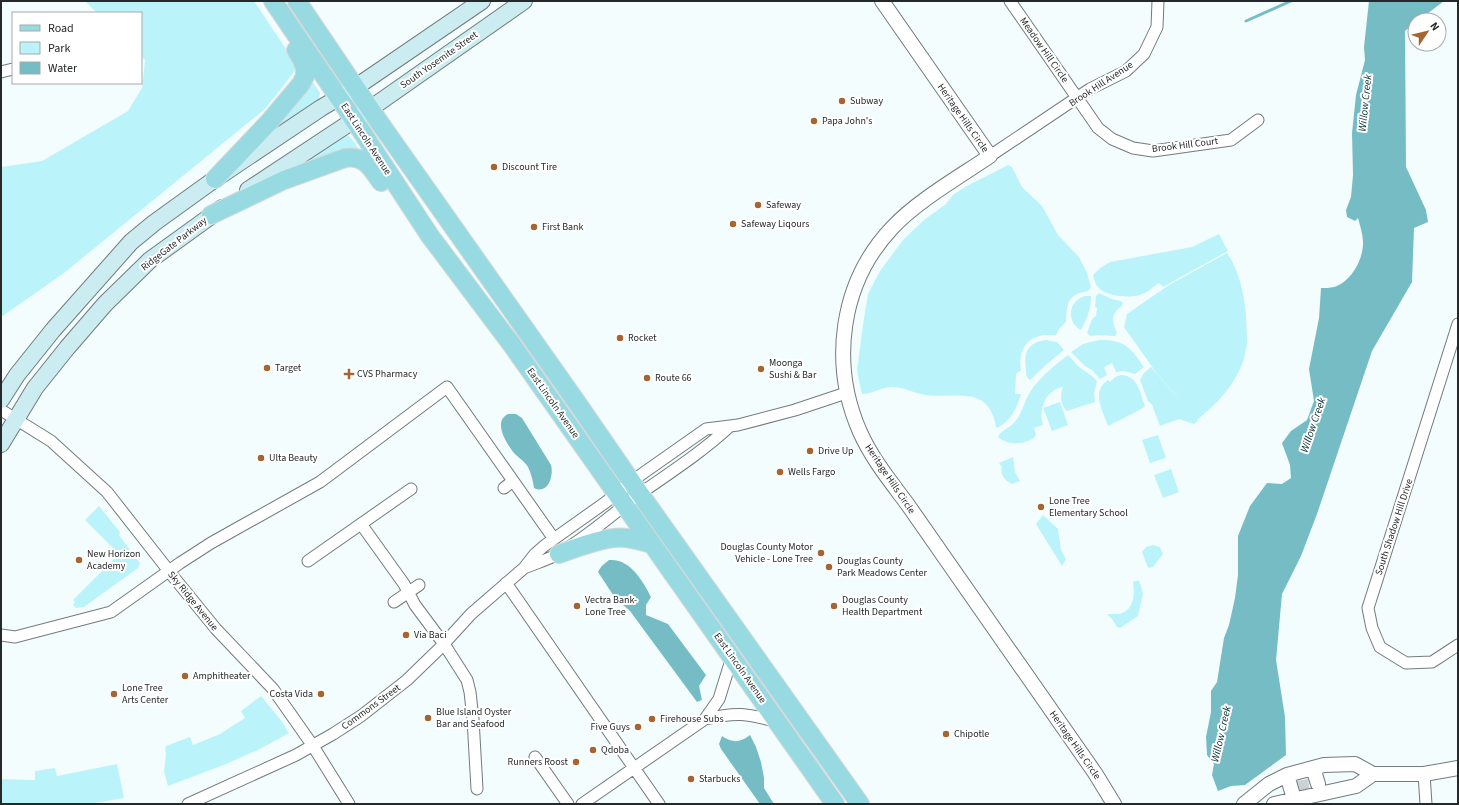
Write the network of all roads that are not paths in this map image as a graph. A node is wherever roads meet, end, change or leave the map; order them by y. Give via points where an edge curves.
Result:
1 (263, 1) edge
2 (273, 1) edge
3 (297, 1) edge
4 (482, 1) edge
5 (524, 1) edge
6 (882, 1) edge
7 (1010, 1) edge
8 (1158, 1) edge
9 (12, 69) edge
10 (1, 72) edge
11 (356, 87) junction
12 (338, 98) junction
13 (1077, 99) junction
14 (370, 109) junction
15 (354, 120) junction
16 (1258, 120) dead end
17 (990, 156) junction
18 (215, 179) junction
19 (211, 215) junction
20 (430, 236) junction
21 (1458, 324) edge
22 (846, 393) junction
23 (1, 400) edge
24 (1, 410) edge
25 (16, 419) junction
26 (1, 444) edge
27 (513, 481) junction
28 (504, 488) dead end
29 (636, 488) junction
30 (411, 489) dead end
31 (621, 500) junction
32 (361, 524) junction
33 (652, 544) junction
34 (557, 546) junction
35 (308, 561) dead end
36 (524, 568) junction
37 (168, 571) junction
38 (506, 583) junction
39 (419, 585) dead end
40 (408, 593) junction
41 (394, 602) dead end
42 (1, 635) edge
43 (444, 644) junction
44 (1458, 645) edge
45 (732, 657) junction
46 (705, 719) junction
47 (778, 722) junction
48 (313, 746) junction
49 (535, 757) dead end
50 (634, 768) junction
51 (1313, 768) junction
52 (1458, 768) edge
53 (1424, 774) junction
54 (1287, 775) junction
55 (1369, 777) junction
56 (477, 789) dead end
57 (1302, 790) junction
58 (188, 804) edge
59 (349, 804) edge
60 (568, 804) edge
61 (582, 804) edge
62 (659, 804) edge
63 (835, 804) edge
64 (860, 804) edge
65 (1114, 804) edge
66 (1244, 804) edge
67 (1274, 804) edge
68 (1426, 804) edge

1 - 18 main road via 301,58 306,68 305,76 269,122
2 - 12 main road, East Lincoln Avenue
3 - 11 main road, East Lincoln Avenue
4 - 11 main road
5 - 14 main road, South Yosemite Street
6 - 17 street, Heritage Hills Circle
7 - 13 street, Meadow Hill Circle
8 - 13 street, Brook Hill Avenue via 1157,28 1144,54 1126,71 1090,89
9 - 10 street
11 - 12 main road
11 - 14 main road, East Lincoln Avenue
12 - 15 main road, East Lincoln Avenue
12 - 18 main road
13 - 16 street, Brook Hill Court via 1098,128 1112,139 1133,148 1153,151 1231,140
13 - 17 street, Brook Hill Avenue
14 - 15 main road, South Yosemite Street
14 - 29 main road, East Lincoln Avenue
15 - 19 main road, RidgeGate Parkway
15 - 20 main road, East Lincoln Avenue
17 - 22 street, Heritage Hills Circle via 909,212 891,228 873,253 851,298 844,328
18 - 23 main road via 158,219 131,242 37,349
19 - 20 main road via 284,180 354,157 369,165 415,231
19 - 25 main road, RidgeGate Parkway via 150,260 105,304 35,388
20 - 31 main road, East Lincoln Avenue via 512,345
21 - 44 street, South Shadow Hill Drive via 1368,608 1372,628 1380,647 1406,663 1432,662
22 - 29 street via 795,410 729,427 706,429
22 - 65 street, Heritage Hills Circle via 859,431 880,468 1095,773
24 - 25 street, Sky Ridge Avenue
25 - 26 main road, RidgeGate Parkway
25 - 37 street, Sky Ridge Avenue via 51,441 107,492
27 - 28 street
27 - 34 street
27 - 37 street via 447,386 320,482 210,543
29 - 31 street, Commons Street
29 - 31 street, Commons Street
29 - 64 main road, East Lincoln Avenue
30 - 32 street
31 - 33 main road, East Lincoln Avenue
31 - 34 street, Commons Street
31 - 34 street, Commons Street via 600,526
32 - 35 street
32 - 40 street
33 - 34 main road via 616,538
33 - 45 main road, East Lincoln Avenue
34 - 36 street, Commons Street via 545,560
34 - 36 street, Commons Street via 535,554
36 - 38 street, Commons Street
37 - 42 street via 111,612 15,637
37 - 48 street, Sky Ridge Avenue via 216,629 273,689
38 - 43 street, Commons Street via 471,614
38 - 50 street
39 - 40 street
40 - 41 street
40 - 43 street
43 - 48 street, Commons Street via 407,680 367,712
43 - 56 street via 467,680 470,692
45 - 46 street via 719,699
45 - 47 main road, East Lincoln Avenue
46 - 47 street via 727,714 745,714
46 - 50 street
47 - 63 main road, East Lincoln Avenue
48 - 58 street, Commons Street
48 - 59 street, Sky Ridge Avenue
49 - 60 street
50 - 61 street
50 - 62 street
51 - 54 street
51 - 55 street via 1355,764
51 - 57 street
52 - 53 street
53 - 55 street
53 - 68 street
54 - 57 street
54 - 66 street via 1269,784
55 - 57 street via 1327,782
55 - 57 street via 1356,786
57 - 67 street

